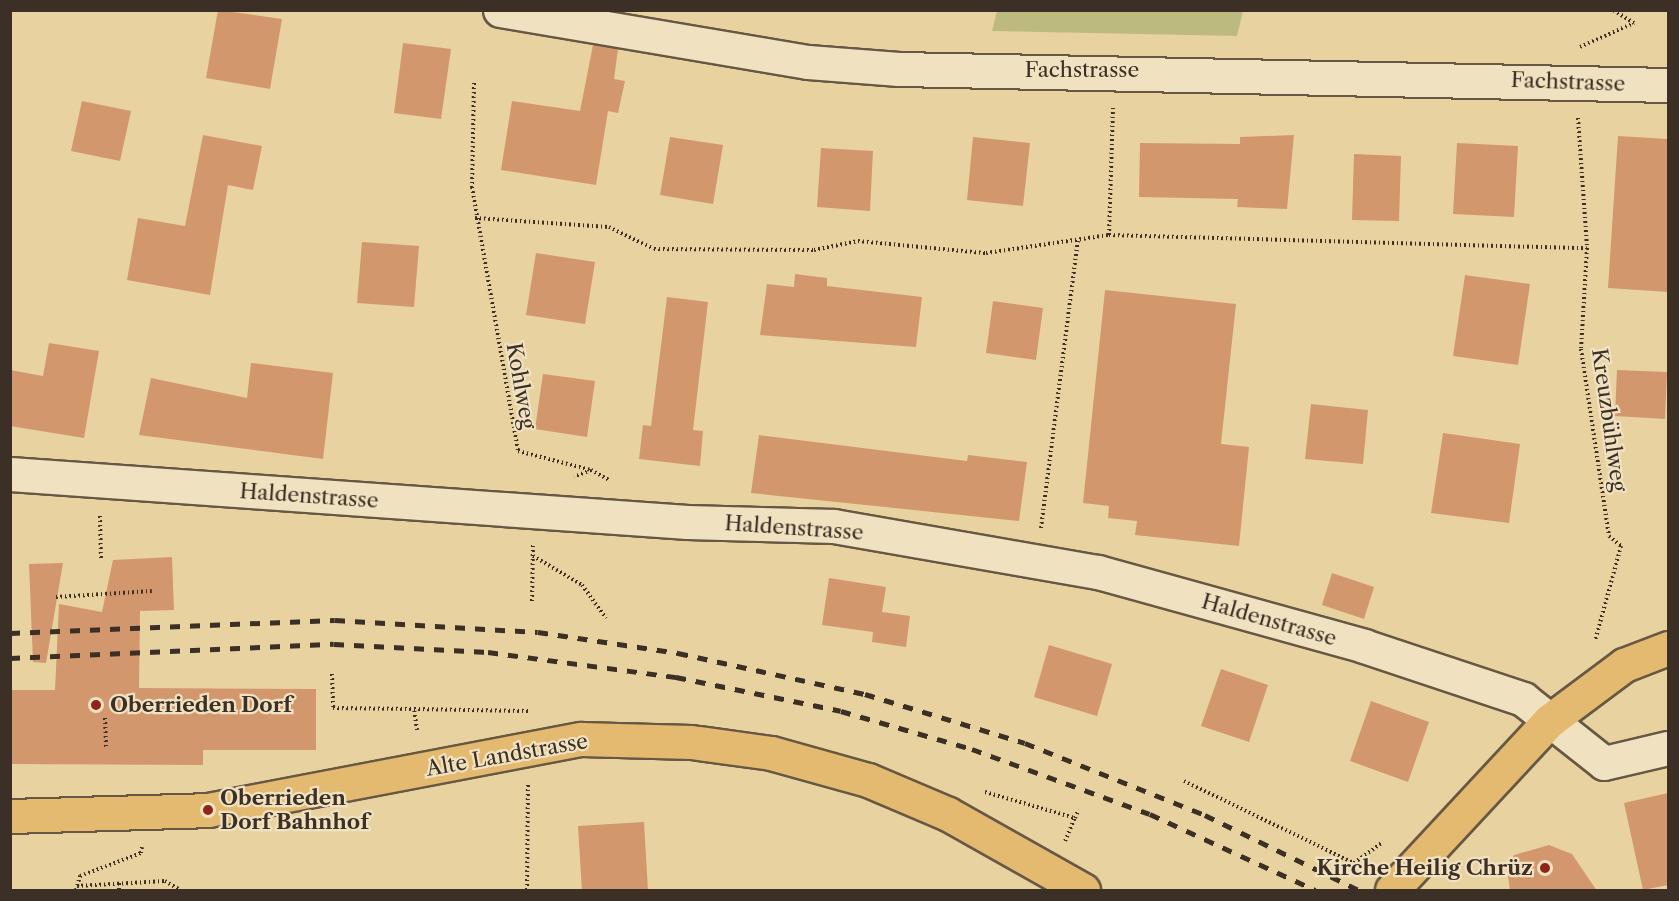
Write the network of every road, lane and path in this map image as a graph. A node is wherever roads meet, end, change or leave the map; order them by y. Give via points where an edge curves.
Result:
1 (500, 10) edge
2 (1613, 10) edge
3 (1572, 50) dead end
4 (1114, 70) junction
5 (474, 83) dead end
6 (1668, 85) edge
7 (1578, 115) dead end
8 (476, 218) junction
9 (1109, 235) junction
10 (1078, 240) junction
11 (1587, 248) junction
12 (10, 474) edge
13 (100, 505) dead end
14 (533, 511) junction
15 (533, 556) junction
16 (101, 561) dead end
17 (1036, 561) junction
18 (152, 591) dead end
19 (56, 597) dead end
20 (532, 601) dead end
21 (606, 618) dead end
22 (1668, 648) edge
23 (1592, 649) dead end
24 (332, 674) dead end
25 (414, 709) junction
26 (529, 711) dead end
27 (105, 718) dead end
28 (1549, 721) junction
29 (417, 730) dead end
30 (106, 748) dead end
31 (1668, 748) edge
32 (528, 781) dead end
33 (1184, 781) dead end
34 (980, 798) dead end
35 (1078, 810) dead end
36 (10, 816) edge
37 (1075, 818) junction
38 (1383, 842) dead end
39 (131, 846) dead end
40 (1061, 850) dead end
41 (119, 883) junction
42 (77, 888) edge
43 (119, 891) edge
44 (180, 891) edge
45 (527, 891) edge
46 (1083, 891) edge
47 (1392, 891) edge

1 - 4 street, Fachstrasse via 808,62 899,69
2 - 3 path via 1634,23
4 - 6 street, Fachstrasse
4 - 9 path
5 - 8 path, Kohlweg
7 - 11 path, Kreuzbühlweg
8 - 10 path via 609,227 654,249 814,250 858,241 986,253
8 - 14 path, Kohlweg via 518,451 591,470 535,493
9 - 10 path
9 - 11 path
10 - 17 path
11 - 23 path, Kreuzbühlweg via 1581,349 1609,536 1621,546
12 - 14 street, Haldenstrasse
13 - 16 path
14 - 15 path, Kohlweg
14 - 17 street, Haldenstrasse via 834,526
15 - 20 path, Kohlweg
15 - 21 path via 582,585
17 - 28 street, Haldenstrasse via 1098,572 1364,646 1523,699
18 - 19 path
22 - 28 main road via 1624,665
24 - 25 path via 333,708
25 - 26 path
25 - 29 path
27 - 30 path
28 - 31 street, Haldenstrasse via 1604,763
28 - 47 main road
32 - 45 path
33 - 38 path via 1354,863
34 - 37 path via 984,792
35 - 37 path
36 - 46 main road, Alte Landstrasse via 208,810 580,739 691,742 771,753 868,780 948,814
37 - 40 path
39 - 42 path via 142,846 141,853 80,876
41 - 42 path
41 - 43 path
41 - 44 path via 165,881

